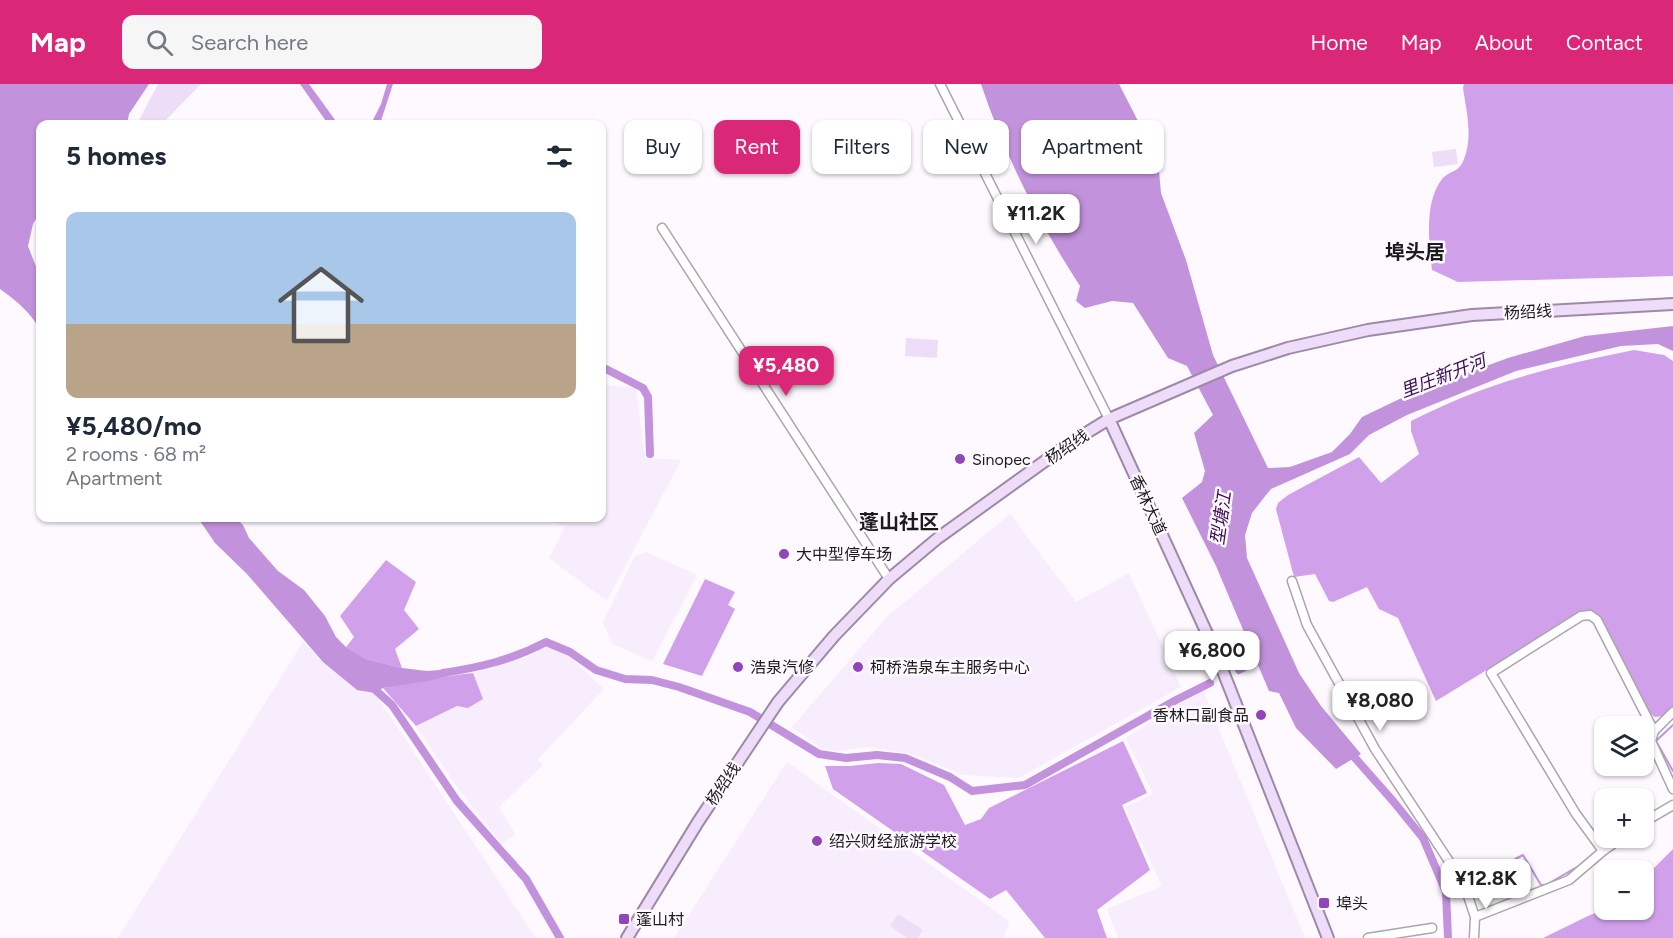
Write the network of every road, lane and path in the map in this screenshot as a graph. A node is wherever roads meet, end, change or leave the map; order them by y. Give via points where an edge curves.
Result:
1 (940, 84) edge
2 (662, 228) dead end
3 (1673, 304) edge
4 (1108, 419) junction
5 (889, 579) junction
6 (1292, 581) dead end
7 (1673, 712) edge
8 (1646, 716) edge
9 (1654, 731) edge
10 (1654, 748) edge
11 (1673, 789) edge
12 (1673, 805) edge
13 (1654, 816) edge
14 (1594, 838) edge
15 (1601, 848) edge
16 (1475, 917) junction
17 (1432, 928) dead end
18 (627, 938) edge
19 (1328, 938) edge
20 (1368, 938) edge
21 (1474, 938) edge

1 - 4 street, 香林大道
2 - 5 street
3 - 4 main road, 杨绍线 via 1472,315 1368,330 1288,348 1232,366
4 - 5 main road, 杨绍线 via 938,538
4 - 19 main road, 香林大道 via 1215,651
5 - 18 main road, 杨绍线 via 778,702
6 - 16 street via 1307,625 1375,749 1465,885
7 - 9 street
8 - 14 street via 1597,620 1590,615 1581,616 1491,673
10 - 11 street
12 - 13 street
15 - 16 street via 1569,880
16 - 21 street
17 - 20 street

